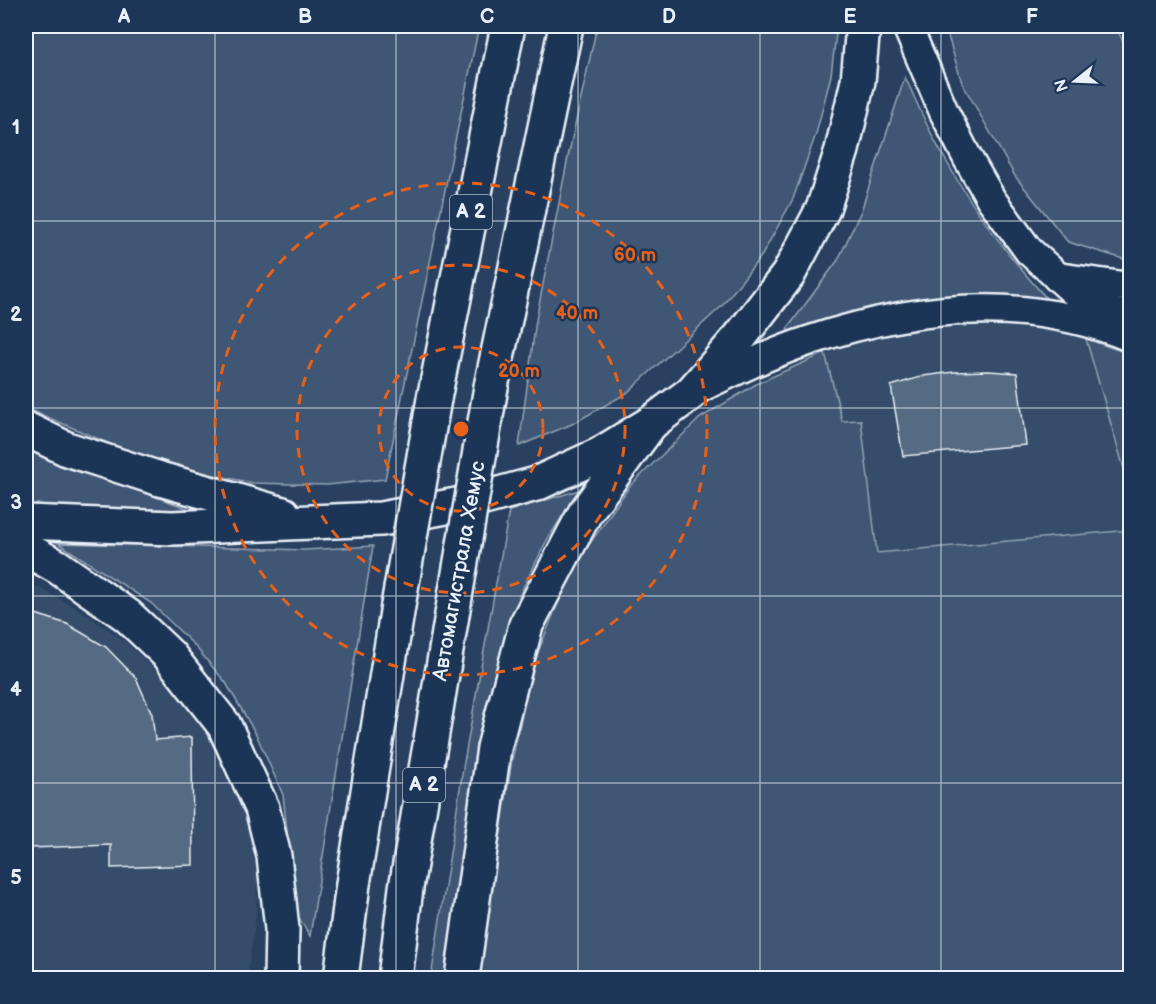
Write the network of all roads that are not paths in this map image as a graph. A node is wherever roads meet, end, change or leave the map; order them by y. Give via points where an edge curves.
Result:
1 (508, 26) edge
2 (566, 26) edge
3 (863, 26) edge
4 (907, 26) edge
5 (1057, 277) junction
6 (1131, 287) edge
7 (1131, 299) edge
8 (1131, 318) edge
9 (1131, 337) edge
10 (690, 393) junction
11 (651, 423) junction
12 (26, 429) edge
13 (26, 522) edge
14 (312, 522) junction
15 (26, 549) edge
16 (281, 978) edge
17 (341, 978) edge
18 (395, 978) edge
19 (462, 978) edge

1 - 17 main road, A 2, bridge via 398,606
2 - 18 main road, Автомагистрала Хемус / A 2, bridge via 491,387 406,888
3 - 10 main road via 858,81 823,209 788,275 740,338
4 - 5 street via 944,112 990,199 1029,251
5 - 6 street
5 - 7 street
5 - 8 street via 1088,304
9 - 10 street via 1106,327 1034,311 980,308 899,317 808,340
10 - 11 main road
11 - 14 main road via 598,455 536,484 462,504 381,519
11 - 19 main road via 585,513 526,625 495,747
12 - 14 main road via 67,449
13 - 14 main road via 172,528
15 - 16 main road via 128,616 169,655 224,725 262,808 274,856 282,928

